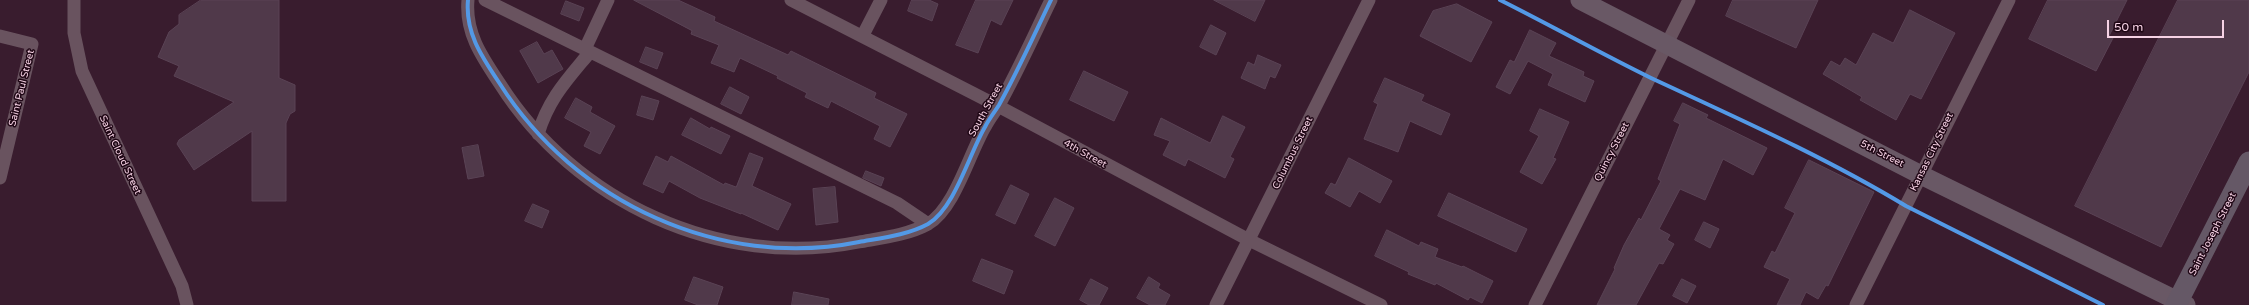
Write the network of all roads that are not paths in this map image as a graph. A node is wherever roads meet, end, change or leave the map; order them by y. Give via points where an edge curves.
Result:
1 (74, 0) edge
2 (468, 0) edge
3 (485, 0) edge
4 (608, 0) edge
5 (791, 0) edge
6 (880, 0) edge
7 (1051, 0) edge
8 (1369, 0) edge
9 (1580, 0) edge
10 (1689, 0) edge
11 (2009, 0) edge
12 (0, 36) edge
13 (863, 36) junction
14 (1668, 43) junction
15 (588, 51) junction
16 (998, 106) junction
17 (538, 134) junction
18 (2249, 162) edge
19 (1921, 175) junction
20 (0, 178) edge
21 (928, 224) junction
22 (1250, 240) junction
23 (2180, 304) edge
24 (187, 305) edge
25 (1216, 305) edge
26 (1381, 305) edge
27 (1535, 305) edge
28 (1856, 305) edge

1 - 24 street, Saint Cloud Street via 74,33 82,71 182,286
2 - 17 street via 470,31 478,50 506,94
3 - 15 street
4 - 15 street
5 - 13 street, 4th Street
6 - 13 street
7 - 16 street, South Street
8 - 22 street, Columbus Street
9 - 14 main road, 5th Street
10 - 14 street, Quincy Street
11 - 19 street, Kansas City Street
12 - 20 street, Saint Paul Street via 32,44
13 - 16 street, 4th Street
14 - 19 main road, 5th Street
14 - 27 street, Quincy Street
15 - 17 street via 545,112
15 - 21 street via 897,203
16 - 21 street, South Street via 950,198
16 - 22 street, 4th Street
17 - 21 street via 560,157 628,204 669,225 709,238 744,245 813,248 848,245 894,236
18 - 23 main road, Saint Joseph Street
19 - 23 main road, 5th Street
19 - 28 street, Kansas City Street
22 - 25 street, Columbus Street
22 - 26 street, 4th Street

